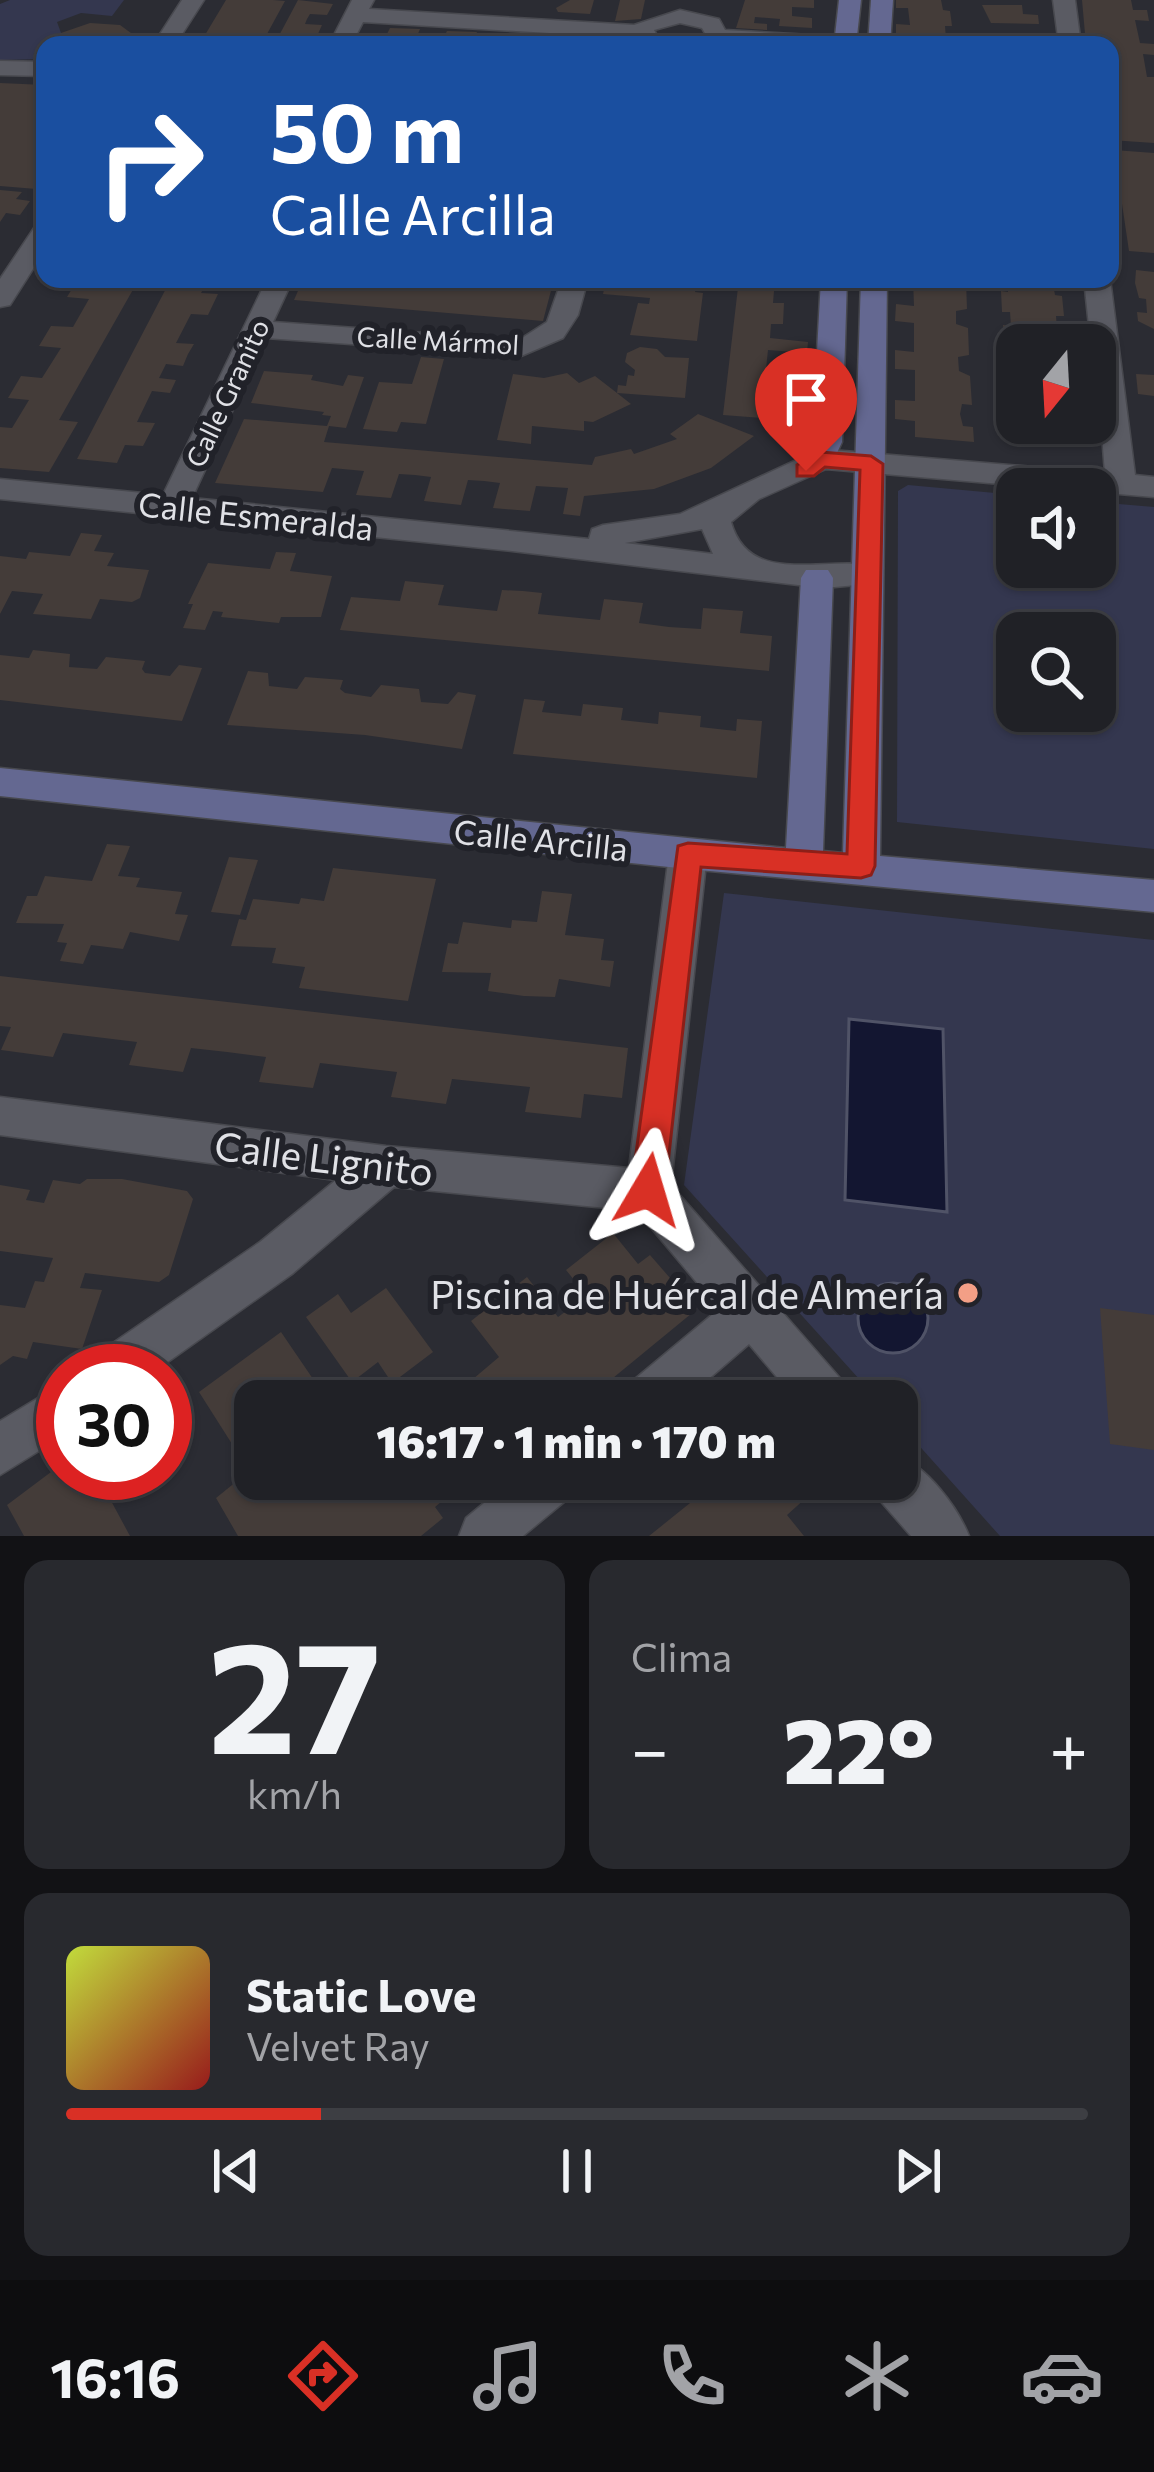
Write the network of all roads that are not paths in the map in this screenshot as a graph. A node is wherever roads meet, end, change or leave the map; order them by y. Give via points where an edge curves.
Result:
1 (193, 0) edge
2 (522, 0) edge
3 (850, 0) edge
4 (882, 0) edge
5 (1064, 0) edge
6 (359, 7) edge
7 (681, 8) edge
8 (511, 34) edge
9 (170, 36) edge
10 (344, 36) edge
11 (578, 36) edge
12 (647, 36) edge
13 (712, 36) edge
14 (846, 36) edge
15 (880, 36) edge
16 (1069, 36) edge
17 (0, 68) edge
18 (36, 69) edge
19 (36, 244) edge
20 (276, 288) edge
21 (573, 288) edge
22 (834, 288) edge
23 (874, 288) edge
24 (1098, 288) edge
25 (0, 299) edge
26 (256, 329) junction
27 (820, 459) junction
28 (871, 464) junction
29 (1120, 484) junction
30 (1154, 487) edge
31 (0, 489) edge
32 (173, 506) junction
33 (721, 509) junction
34 (512, 540) junction
35 (753, 570) junction
36 (867, 575) junction
37 (817, 578) junction
38 (0, 782) edge
39 (688, 854) junction
40 (804, 863) junction
41 (861, 866) junction
42 (1154, 896) edge
43 (0, 1116) edge
44 (386, 1166) junction
45 (648, 1190) junction
46 (752, 1312) junction
47 (153, 1344) edge
48 (671, 1380) edge
49 (810, 1380) edge
50 (36, 1425) edge
51 (0, 1450) edge
52 (527, 1500) edge
53 (913, 1500) edge
54 (484, 1536) edge
55 (944, 1536) edge

1 - 9 street
2 - 8 street
3 - 14 street
4 - 15 street
5 - 16 street
6 - 8 street
6 - 10 street
7 - 12 street via 652,20
7 - 13 street via 711,24
8 - 11 street
17 - 18 street
19 - 25 street
20 - 26 street, Calle Granito
21 - 26 street, Calle Mármol via 563,328 520,348
22 - 27 street
23 - 28 street
24 - 29 street
26 - 32 street, Calle Granito
27 - 28 street
27 - 33 street, Calle Esmeralda
28 - 29 street
28 - 36 street
29 - 30 street
31 - 32 street, Calle Esmeralda
32 - 34 street, Calle Esmeralda
33 - 34 street, Calle Esmeralda via 639,535
33 - 35 street via 716,535
34 - 35 street, Calle Esmeralda
35 - 37 street, Calle Esmeralda
36 - 37 street, Calle Esmeralda
36 - 41 street
37 - 40 street
38 - 39 street, Calle Arcilla
39 - 40 street, Calle Arcilla
39 - 45 street
40 - 41 street, Calle Arcilla
41 - 42 street, Calle Arcilla
43 - 44 street, Calle Lignito
44 - 45 street, Calle Lignito
44 - 47 street via 276,1258
45 - 46 street
46 - 48 street
46 - 49 street
50 - 51 street
52 - 54 street
53 - 55 street

